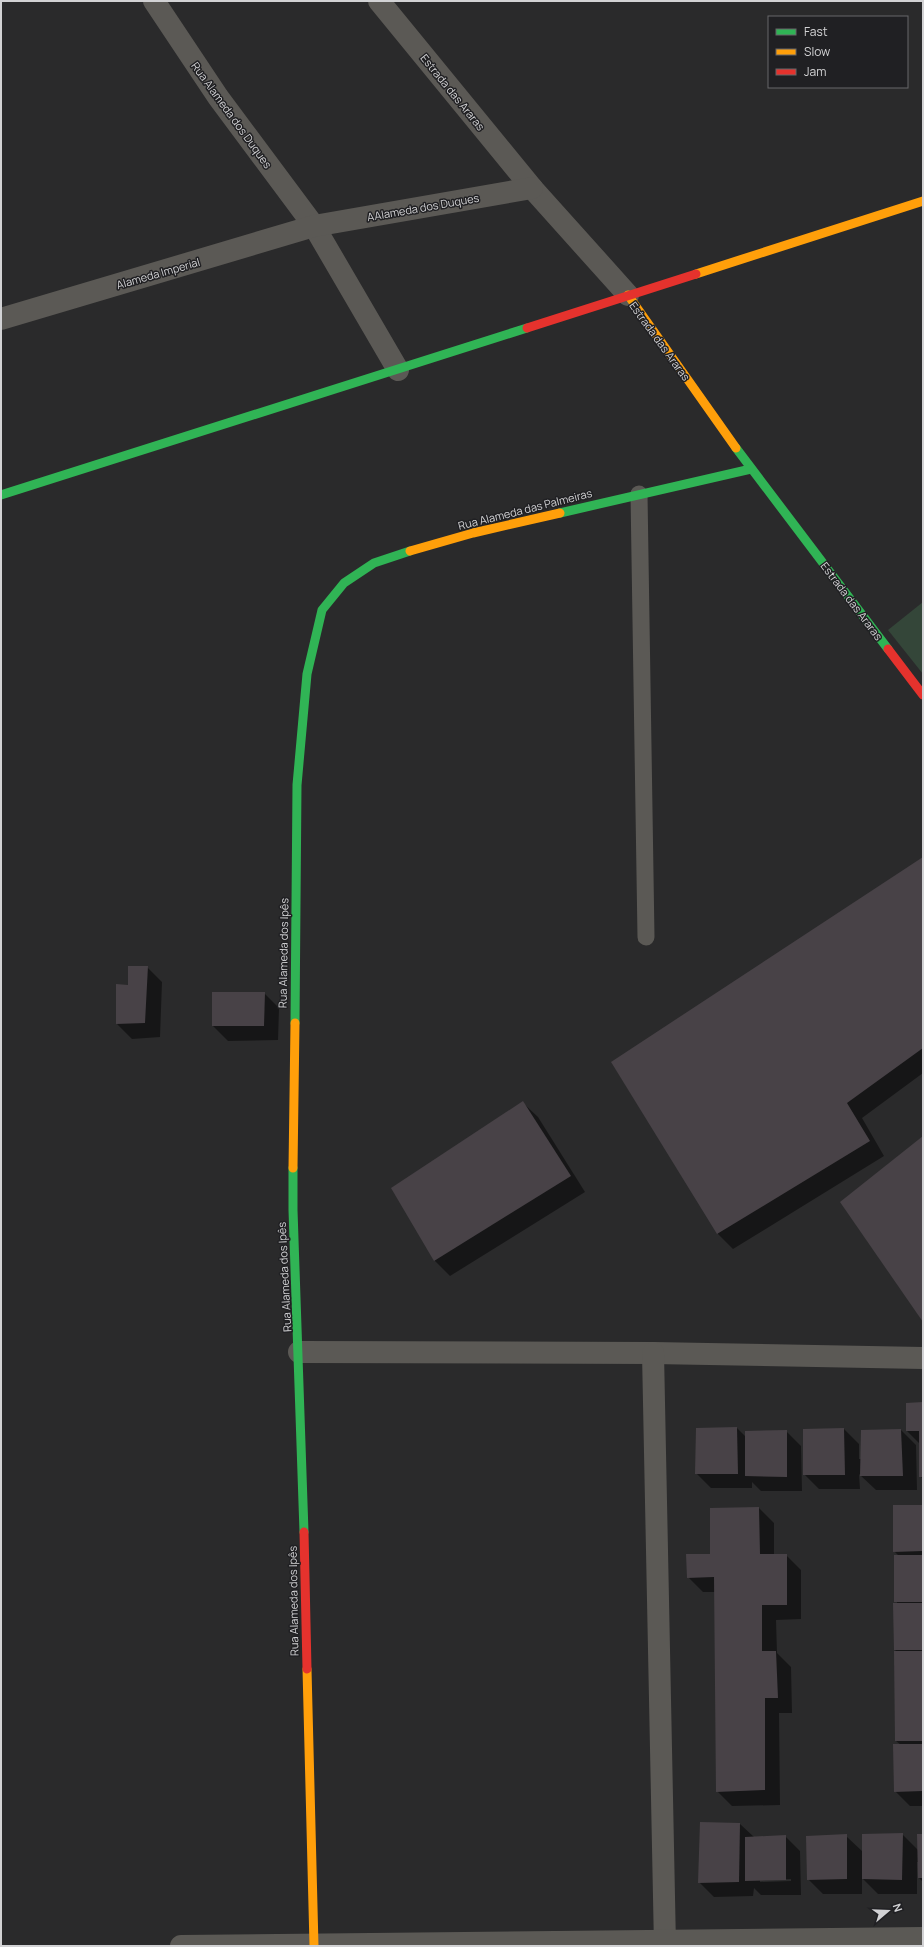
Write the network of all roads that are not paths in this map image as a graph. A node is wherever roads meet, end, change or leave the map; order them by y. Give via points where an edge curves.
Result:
1 (154, 1) edge
2 (379, 1) edge
3 (532, 188) junction
4 (923, 201) edge
5 (314, 226) junction
6 (628, 295) junction
7 (1, 319) edge
8 (398, 370) junction
9 (751, 469) junction
10 (639, 494) junction
11 (1, 495) edge
12 (322, 610) joint
13 (923, 695) edge
14 (646, 937) dead end
15 (299, 1352) junction
16 (652, 1353) junction
17 (923, 1358) edge
18 (923, 1938) edge
19 (665, 1944) edge
20 (314, 1945) edge
21 (181, 1946) edge

1 - 5 street, Rua Alameda dos Duques via 218,98
2 - 3 street, Estrada das Araras
3 - 5 street, AAlameda dos Duques
3 - 6 street, Estrada das Araras
4 - 6 street
5 - 7 street, Alameda Imperial
5 - 8 street, Rua Alameda dos Duques
6 - 8 street
6 - 9 street, Estrada das Araras
8 - 11 street
9 - 10 street, Rua Alameda das Palmeiras
9 - 13 street, Estrada das Araras
10 - 12 street, Rua Alameda das Palmeiras via 473,533 390,557 374,563 344,583
10 - 14 lane
12 - 15 street, Rua Alameda dos Ipês via 307,674 297,785 292,1210
15 - 16 street
15 - 20 street, Rua Alameda dos Ipês
16 - 17 street
16 - 19 street
18 - 19 street
19 - 20 street
20 - 21 street

